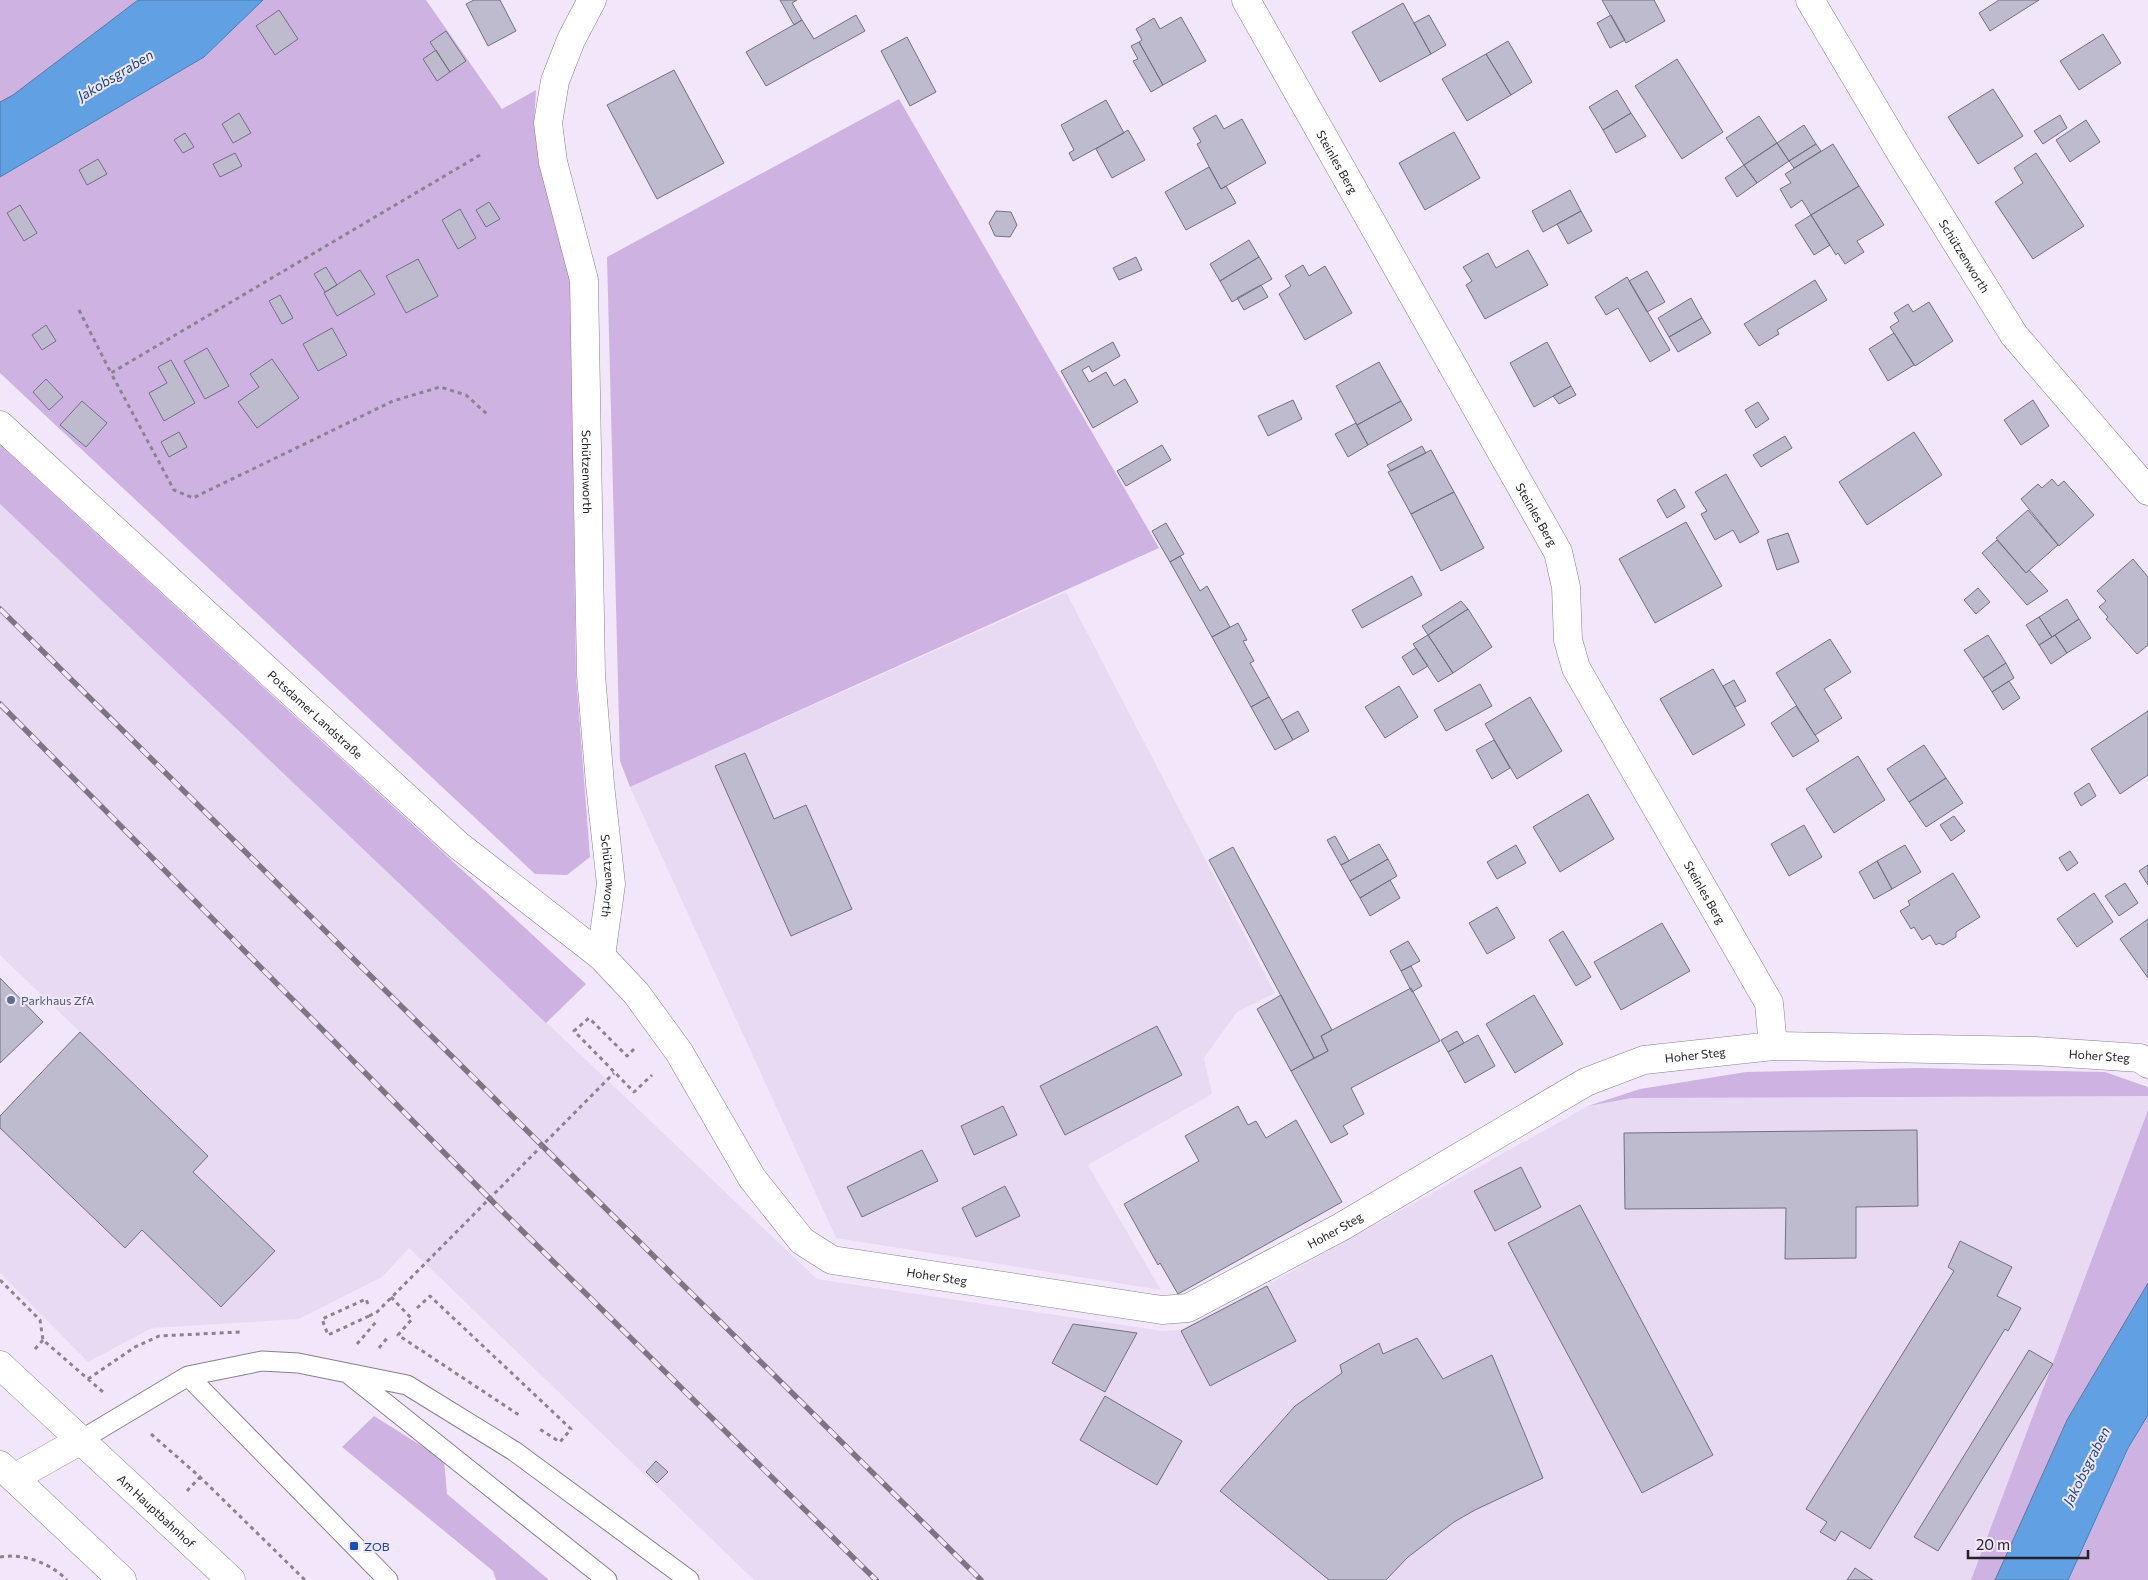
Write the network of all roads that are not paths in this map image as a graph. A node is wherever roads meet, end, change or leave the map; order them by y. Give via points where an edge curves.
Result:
1 (592, 0) edge
2 (1246, 0) edge
3 (1810, 0) edge
4 (0, 425) edge
5 (2148, 491) edge
6 (601, 956) junction
7 (636, 993) joint
8 (1773, 1046) junction
9 (2145, 1058) edge
10 (0, 1365) edge
11 (345, 1372) junction
12 (188, 1376) junction
13 (81, 1440) junction
14 (7, 1471) edge
15 (122, 1580) edge
16 (231, 1580) edge
17 (388, 1580) edge
18 (607, 1580) edge
19 (689, 1580) edge

1 - 6 street, Schützenworth via 554,81 548,123 553,162 584,280 591,675 611,884
2 - 8 street, Steinles Berg via 1558,552 1566,587 1568,640 1576,668 1769,1003
3 - 5 street, Schützenworth via 2014,335
4 - 6 street, Potsdamer Landstraße via 458,845
6 - 7 street, Potsdamer Landstraße
7 - 8 street, Hoher Steg via 679,1052 752,1178 802,1241 832,1260 1162,1310 1188,1308 1341,1227 1586,1082 1644,1060
8 - 9 street, Hoher Steg via 2035,1051
10 - 13 street, Am Hauptbahnhof
11 - 12 lane via 298,1363 262,1361
11 - 18 lane
11 - 19 lane via 407,1385 514,1451
12 - 13 lane
12 - 17 lane
13 - 14 street
13 - 16 street, Am Hauptbahnhof
14 - 15 street

